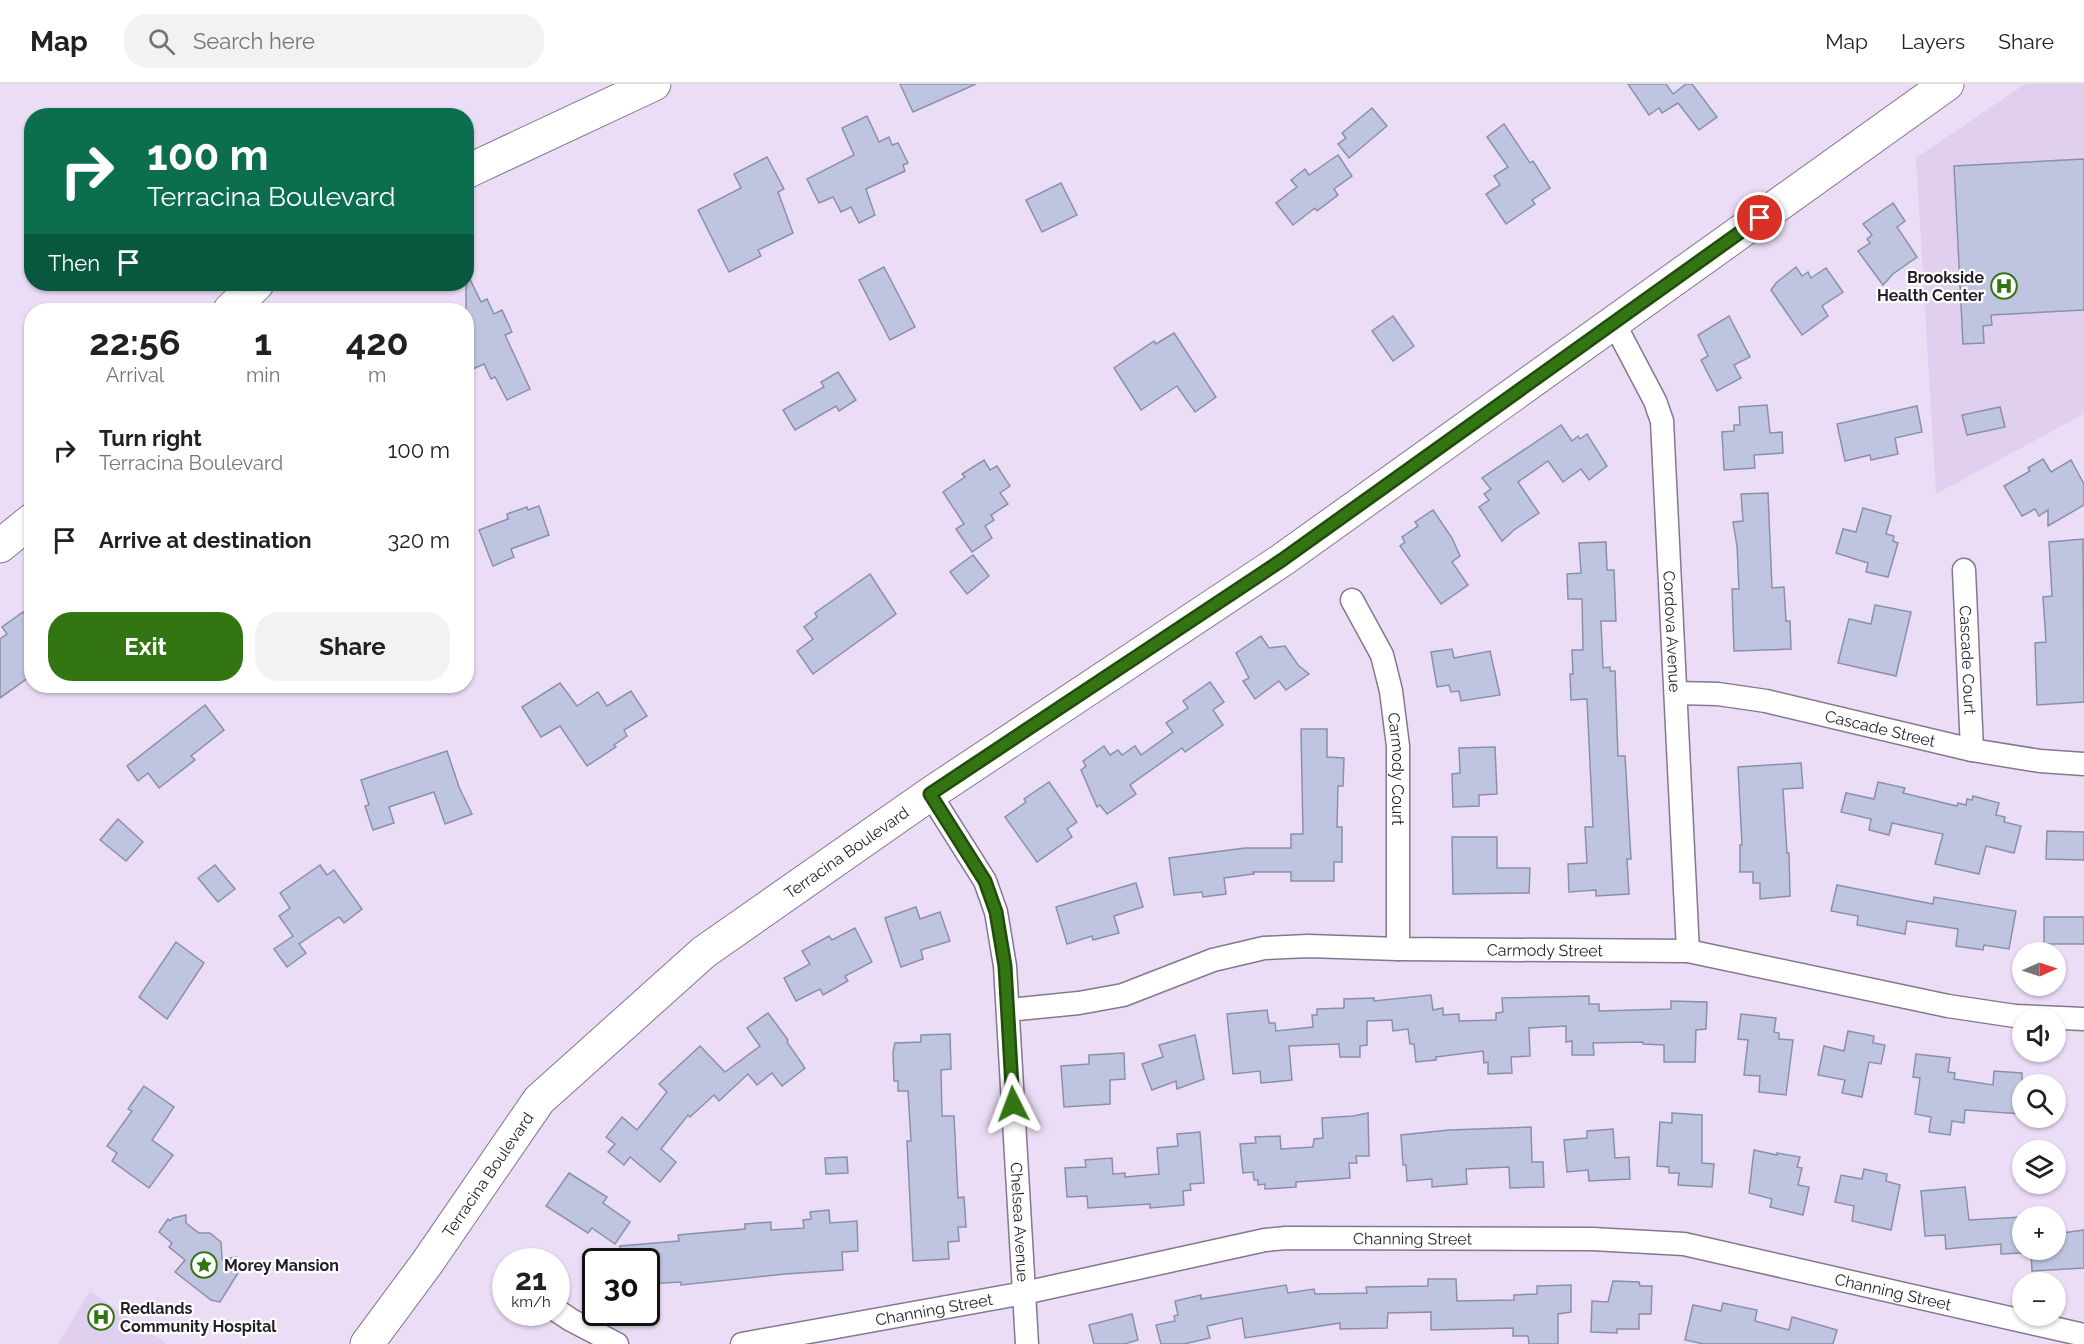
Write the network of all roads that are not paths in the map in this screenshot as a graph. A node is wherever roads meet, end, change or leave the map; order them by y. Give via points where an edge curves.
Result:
1 (654, 84) edge
2 (1947, 84) edge
3 (474, 168) edge
4 (250, 291) edge
5 (237, 303) edge
6 (1614, 323) junction
7 (24, 526) edge
8 (0, 546) edge
9 (1964, 570) dead end
10 (1352, 600) dead end
11 (1676, 693) junction
12 (1972, 750) junction
13 (2084, 764) edge
14 (930, 794) junction
15 (1398, 949) junction
16 (1688, 951) junction
17 (1008, 1010) junction
18 (2084, 1018) edge
19 (1024, 1293) junction
20 (570, 1319) edge
21 (2084, 1335) edge
22 (367, 1344) edge
23 (617, 1344) edge
24 (742, 1344) edge
25 (1027, 1344) edge

1 - 3 main road
2 - 6 main road, Terracina Boulevard
4 - 5 main road
6 - 11 street, Cordova Avenue via 1662,421
6 - 14 main road, Terracina Boulevard via 1282,560
7 - 8 main road
9 - 12 street, Cascade Court
10 - 15 street, Carmody Court via 1382,655 1391,692 1398,746
11 - 12 street, Cascade Street via 1766,700
11 - 16 street, Cordova Avenue
12 - 13 street, Cascade Street
14 - 17 street, Chelsea Avenue via 985,881 996,912
14 - 22 main road, Terracina Boulevard via 704,952 539,1100
15 - 16 street, Carmody Street
15 - 17 street, Carmody Street via 1264,948 1213,960 1123,995 1079,1004
16 - 18 street, Carmody Street via 1948,1006 2015,1016
17 - 19 street, Chelsea Avenue
19 - 21 street, Channing Street via 1286,1238 1592,1239 1684,1244
19 - 24 street, Channing Street
19 - 25 street, Chelsea Avenue
20 - 23 street

